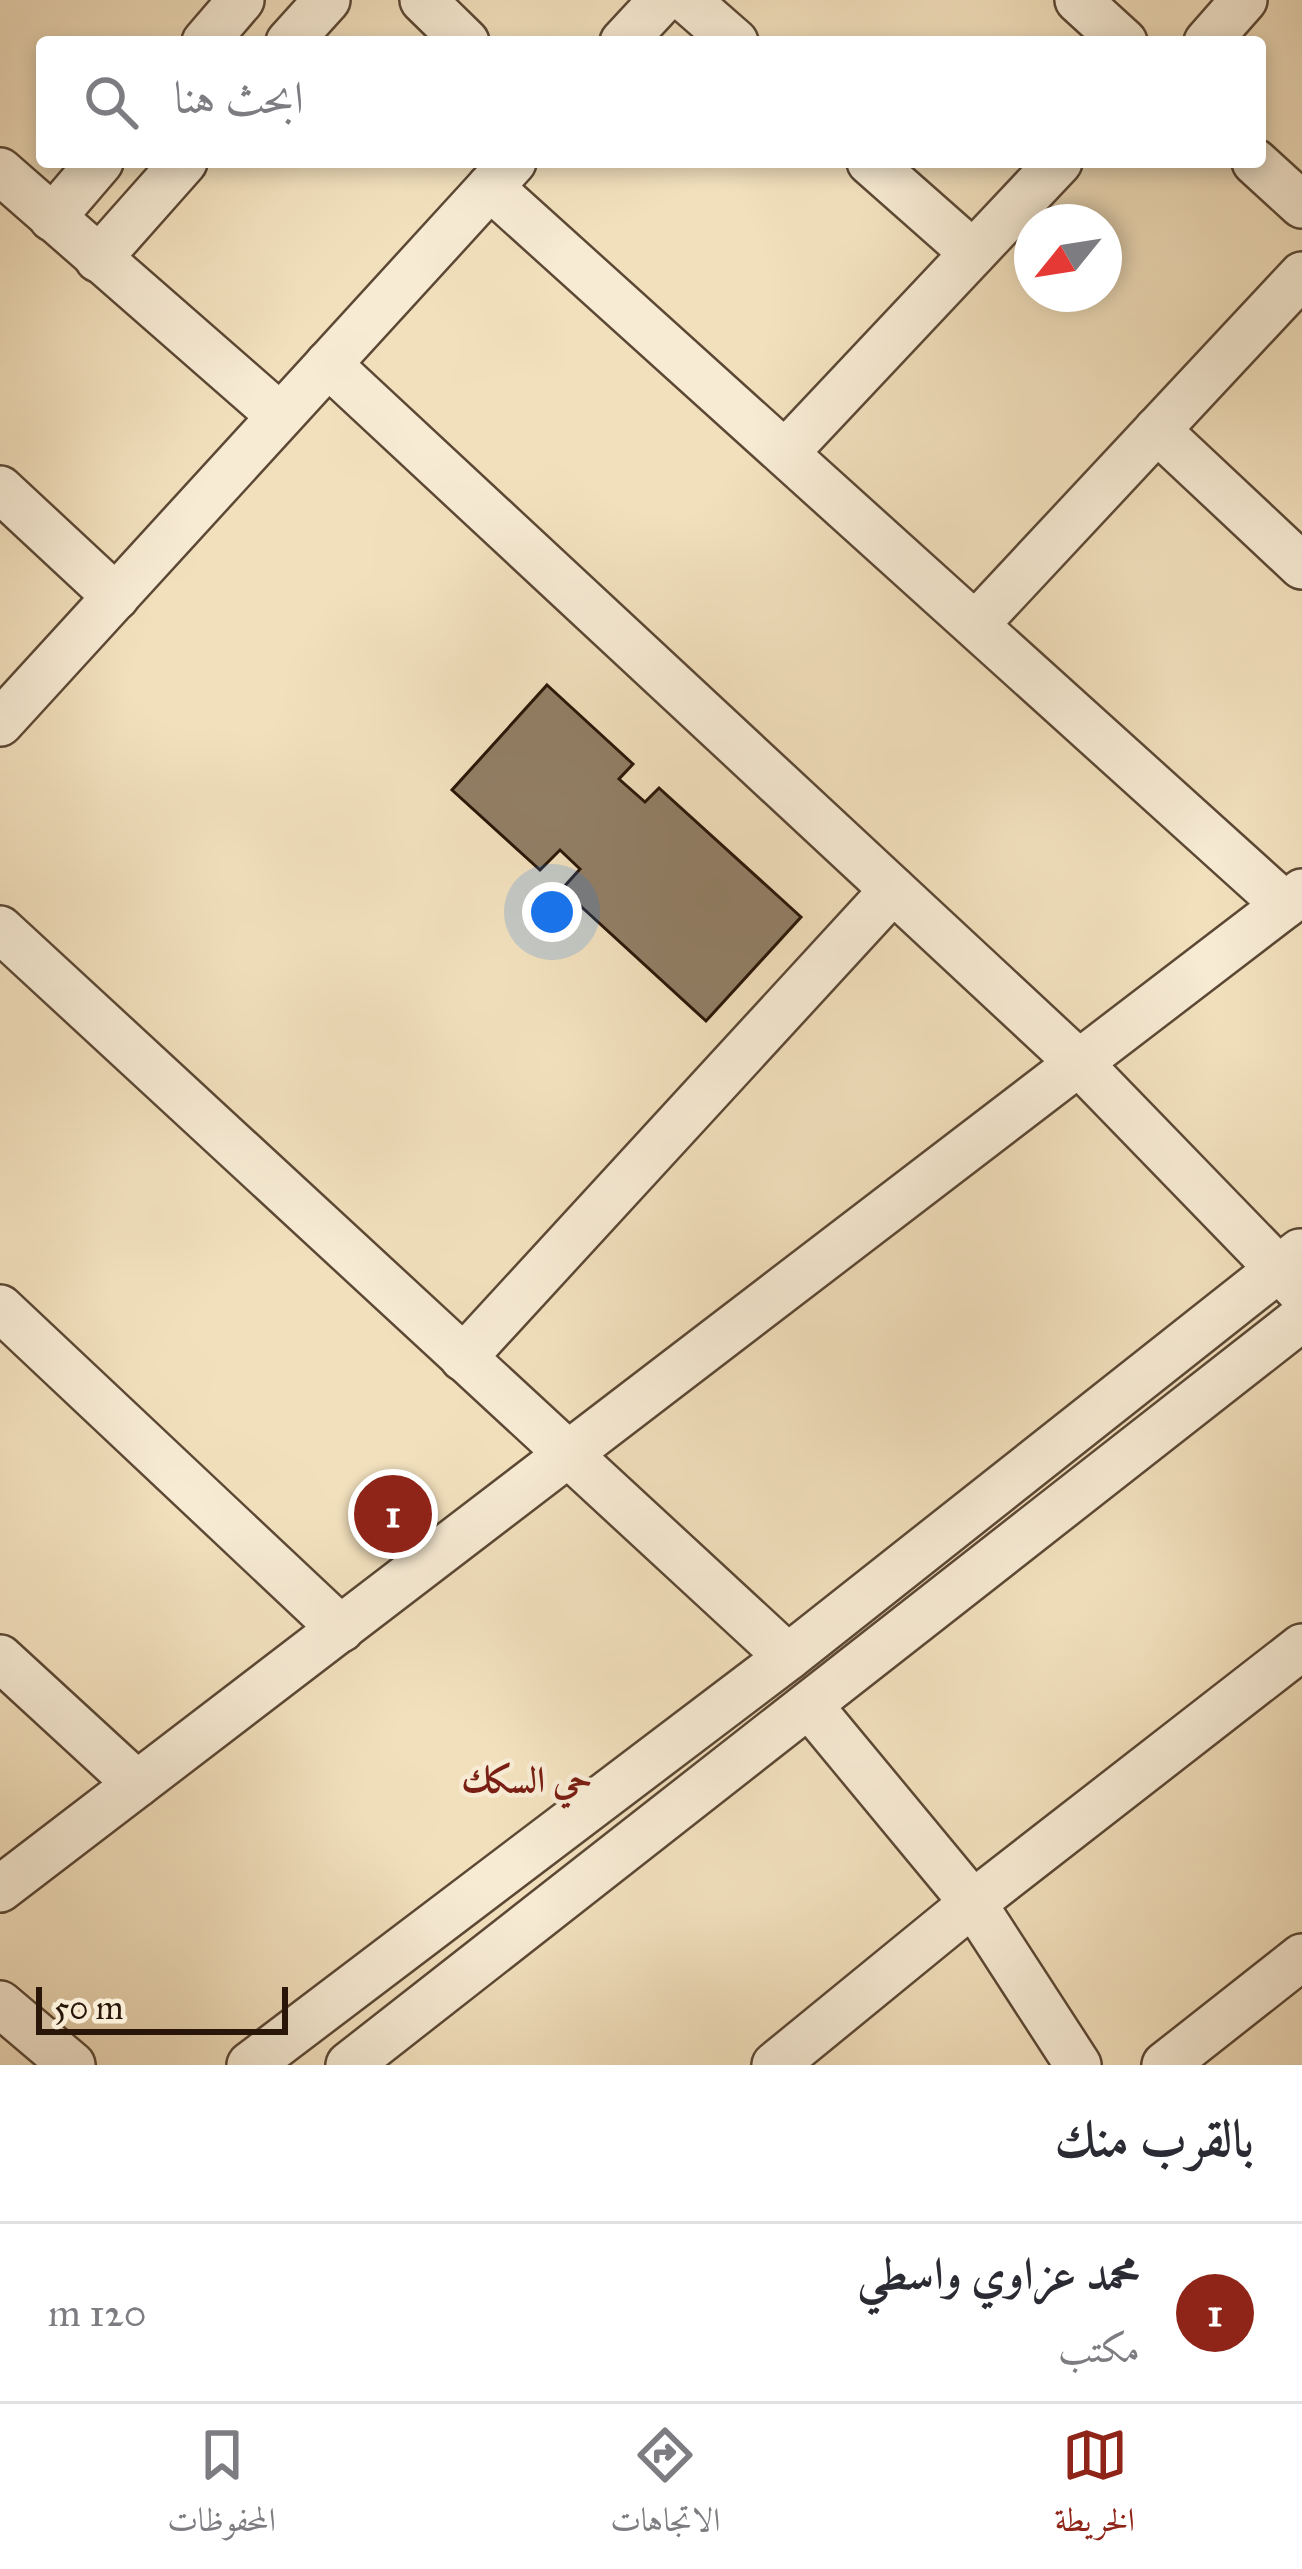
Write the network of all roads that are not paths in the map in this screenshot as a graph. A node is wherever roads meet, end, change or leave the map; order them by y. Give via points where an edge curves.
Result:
1 (241, 0) edge
2 (326, 0) edge
3 (423, 0) edge
4 (662, 0) edge
5 (687, 0) edge
6 (1078, 0) edge
7 (1244, 0) edge
8 (210, 36) edge
9 (295, 36) edge
10 (460, 36) edge
11 (629, 36) edge
12 (727, 36) edge
13 (1117, 36) edge
14 (1212, 36) edge
15 (95, 168) edge
16 (179, 168) edge
17 (877, 168) edge
18 (1053, 168) edge
19 (1262, 168) edge
20 (0, 171) edge
21 (501, 174) edge
22 (1302, 205) edge
23 (52, 218) junction
24 (973, 253) junction
25 (98, 260) junction
26 (1302, 275) edge
27 (328, 364) junction
28 (280, 416) junction
29 (1157, 430) junction
30 (786, 452) junction
31 (0, 489) edge
32 (1302, 566) edge
33 (116, 597) junction
34 (976, 623) junction
35 (0, 723) edge
36 (893, 890) junction
37 (1294, 898) edge
38 (0, 929) edge
39 (1077, 1061) junction
40 (1295, 1270) edge
41 (0, 1308) edge
42 (1302, 1318) edge
43 (463, 1358) junction
44 (567, 1455) junction
45 (340, 1628) junction
46 (1302, 1647) edge
47 (788, 1657) junction
48 (0, 1658) edge
49 (809, 1705) junction
50 (137, 1784) junction
51 (0, 1889) edge
52 (973, 1903) junction
53 (1302, 1957) edge
54 (0, 2004) edge
55 (72, 2065) edge
56 (250, 2065) edge
57 (349, 2065) edge
58 (775, 2065) edge
59 (1078, 2065) edge
60 (1165, 2065) edge

1 - 8 street
2 - 9 street
3 - 10 street
4 - 11 street
5 - 12 street
6 - 13 street
7 - 14 street
15 - 23 street
16 - 25 street
17 - 24 street
18 - 24 street
19 - 22 street
20 - 23 street
21 - 27 street
21 - 30 street
23 - 25 street
24 - 30 street
25 - 28 street
26 - 29 street
27 - 28 street
27 - 36 street
28 - 33 street
29 - 32 street
29 - 34 street
30 - 34 street
31 - 33 street
33 - 35 street
34 - 37 street
36 - 39 street
36 - 43 street
37 - 39 street
38 - 43 street
39 - 40 street
39 - 44 street
40 - 47 street
41 - 45 street
42 - 49 street
43 - 44 street
44 - 45 street
44 - 47 street
45 - 50 street
46 - 52 street
47 - 56 street
48 - 50 street
49 - 52 street
49 - 57 street
50 - 51 street
52 - 58 street
52 - 59 street
53 - 60 street
54 - 55 street

